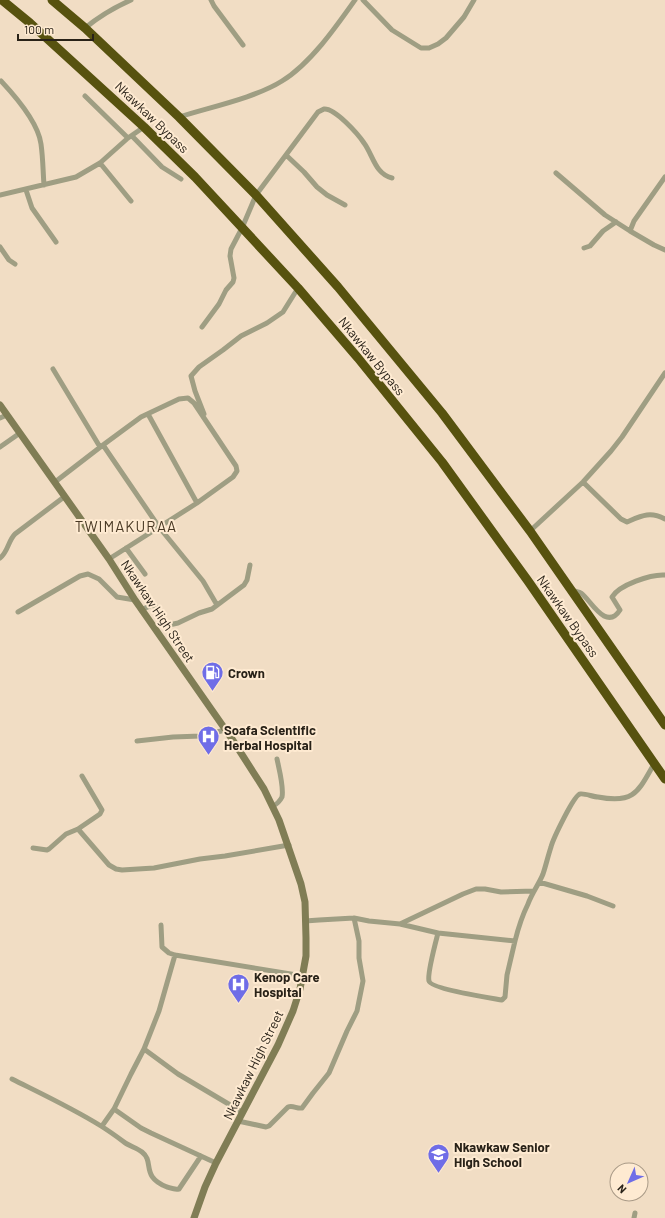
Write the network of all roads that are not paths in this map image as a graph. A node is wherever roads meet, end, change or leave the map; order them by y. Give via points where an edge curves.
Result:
1 (2, 0) edge
2 (131, 0) edge
3 (211, 0) edge
4 (355, 0) edge
5 (363, 0) edge
6 (474, 0) edge
7 (55, 1) edge
8 (85, 28) junction
9 (243, 45) dead end
10 (1, 81) edge
11 (85, 96) dead end
12 (179, 117) junction
13 (144, 127) junction
14 (130, 137) junction
15 (286, 154) junction
16 (100, 163) junction
17 (556, 173) dead end
18 (665, 177) edge
19 (392, 178) dead end
20 (181, 179) dead end
21 (44, 185) junction
22 (26, 190) junction
23 (0, 195) edge
24 (256, 195) junction
25 (131, 201) dead end
26 (345, 205) dead end
27 (616, 222) junction
28 (242, 228) junction
29 (630, 231) junction
30 (56, 242) dead end
31 (0, 247) edge
32 (584, 248) dead end
33 (665, 250) edge
34 (15, 264) dead end
35 (298, 288) junction
36 (202, 327) dead end
37 (53, 369) dead end
38 (665, 373) edge
39 (0, 405) edge
40 (148, 414) junction
41 (3, 416) edge
42 (208, 422) junction
43 (20, 433) junction
44 (101, 446) junction
45 (0, 447) edge
46 (54, 482) junction
47 (583, 482) junction
48 (64, 497) junction
49 (197, 503) junction
50 (665, 519) edge
51 (159, 527) junction
52 (530, 531) junction
53 (126, 548) junction
54 (0, 558) edge
55 (109, 559) junction
56 (250, 565) dead end
57 (146, 574) dead end
58 (665, 575) edge
59 (572, 590) junction
60 (135, 600) junction
61 (217, 605) junction
62 (141, 610) junction
63 (18, 612) dead end
64 (665, 725) edge
65 (226, 730) junction
66 (137, 741) dead end
67 (277, 759) dead end
68 (654, 764) junction
69 (82, 776) dead end
70 (665, 779) edge
71 (273, 806) junction
72 (78, 828) junction
73 (289, 845) junction
74 (33, 848) dead end
75 (539, 882) junction
76 (534, 891) junction
77 (613, 906) dead end
78 (354, 918) junction
79 (306, 921) junction
80 (400, 924) junction
81 (161, 925) dead end
82 (438, 932) junction
83 (515, 942) junction
84 (176, 955) junction
85 (303, 976) junction
86 (144, 1048) junction
87 (12, 1079) dead end
88 (114, 1109) junction
89 (242, 1112) junction
90 (238, 1122) junction
91 (102, 1126) junction
92 (201, 1156) junction
93 (216, 1163) junction
94 (194, 1218) edge

1 - 13 highway, Nkawkaw Bypass
2 - 8 street via 108,11
3 - 9 street
4 - 12 street via 307,61 282,81 246,96
5 - 6 street via 392,30 421,48 429,48 446,38 464,17
7 - 8 highway, Nkawkaw Bypass
8 - 12 highway, Nkawkaw Bypass
10 - 21 street via 20,101 37,131 41,143
11 - 14 street
12 - 24 highway, Nkawkaw Bypass
13 - 14 street
13 - 28 highway, Nkawkaw Bypass
14 - 16 street
14 - 20 street via 162,167
15 - 19 street via 318,112 325,109 341,118 358,135 379,170
15 - 24 street
15 - 26 street via 317,187
16 - 21 street via 76,177
16 - 25 street
17 - 27 street
18 - 29 street via 634,221
21 - 22 street
22 - 23 street
22 - 30 street via 32,208
24 - 28 street
24 - 52 highway, Nkawkaw Bypass via 338,287 442,413
27 - 29 street
27 - 32 street via 603,231 590,246
28 - 35 highway, Nkawkaw Bypass
28 - 36 street via 230,256 233,282
29 - 33 street
31 - 34 street
35 - 42 street via 283,312 241,336 199,367 191,376
35 - 68 highway, Nkawkaw Bypass via 442,462 528,580
37 - 44 street
38 - 47 street via 622,437
39 - 41 main road, Nkawkaw High Street
40 - 42 street via 180,399 188,398
40 - 44 street
40 - 49 street
41 - 43 main road, Nkawkaw High Street
42 - 49 street via 237,471 234,477
43 - 45 street
43 - 46 main road, Nkawkaw High Street
44 - 46 street
44 - 51 street
46 - 48 main road, Nkawkaw High Street
47 - 50 street via 627,522 647,514
47 - 52 street
48 - 54 street via 15,534
48 - 55 main road, Nkawkaw High Street
49 - 51 street
51 - 53 street
51 - 61 street via 203,581
52 - 59 highway, Nkawkaw Bypass
53 - 55 street
53 - 57 street
55 - 60 main road, Nkawkaw High Street
56 - 61 street via 246,583
58 - 59 street via 647,577 615,592 612,597 620,610 617,614 607,617 598,613 580,593
59 - 64 highway, Nkawkaw Bypass
60 - 62 main road, Nkawkaw High Street
60 - 63 street via 117,597 99,579 88,574 80,576
61 - 62 street via 178,623 169,624 156,607 152,605
62 - 65 main road, Nkawkaw High Street
65 - 66 street via 201,736
65 - 71 main road, Nkawkaw High Street
67 - 71 street via 282,797
68 - 70 highway, Nkawkaw Bypass
68 - 75 street via 637,791 626,797 613,799 582,794 577,796 551,846
69 - 72 street via 102,810
71 - 73 main road, Nkawkaw High Street
72 - 73 street via 109,865 122,870 154,868
72 - 74 street via 66,834 47,850
73 - 79 main road, Nkawkaw High Street via 301,884
75 - 76 street
75 - 77 street
76 - 80 street via 501,892 476,889
76 - 83 street via 522,917
78 - 79 street
78 - 80 street
78 - 90 street via 359,941 362,986 356,1015 328,1073 302,1108 288,1107 269,1126
79 - 85 main road, Nkawkaw High Street
80 - 82 street
81 - 84 street via 162,947
82 - 83 street
82 - 83 street via 428,980 430,983 454,991 502,1000 505,997
84 - 85 street
84 - 86 street via 159,1011
85 - 89 main road, Nkawkaw High Street via 278,1045
86 - 88 street
86 - 89 street via 178,1074
87 - 91 street
88 - 91 street
88 - 92 street via 146,1130
89 - 90 main road, Nkawkaw High Street
90 - 93 main road, Nkawkaw High Street
91 - 92 street via 142,1152 146,1156 154,1180 174,1189 179,1189
92 - 93 street
93 - 94 main road, Nkawkaw High Street

